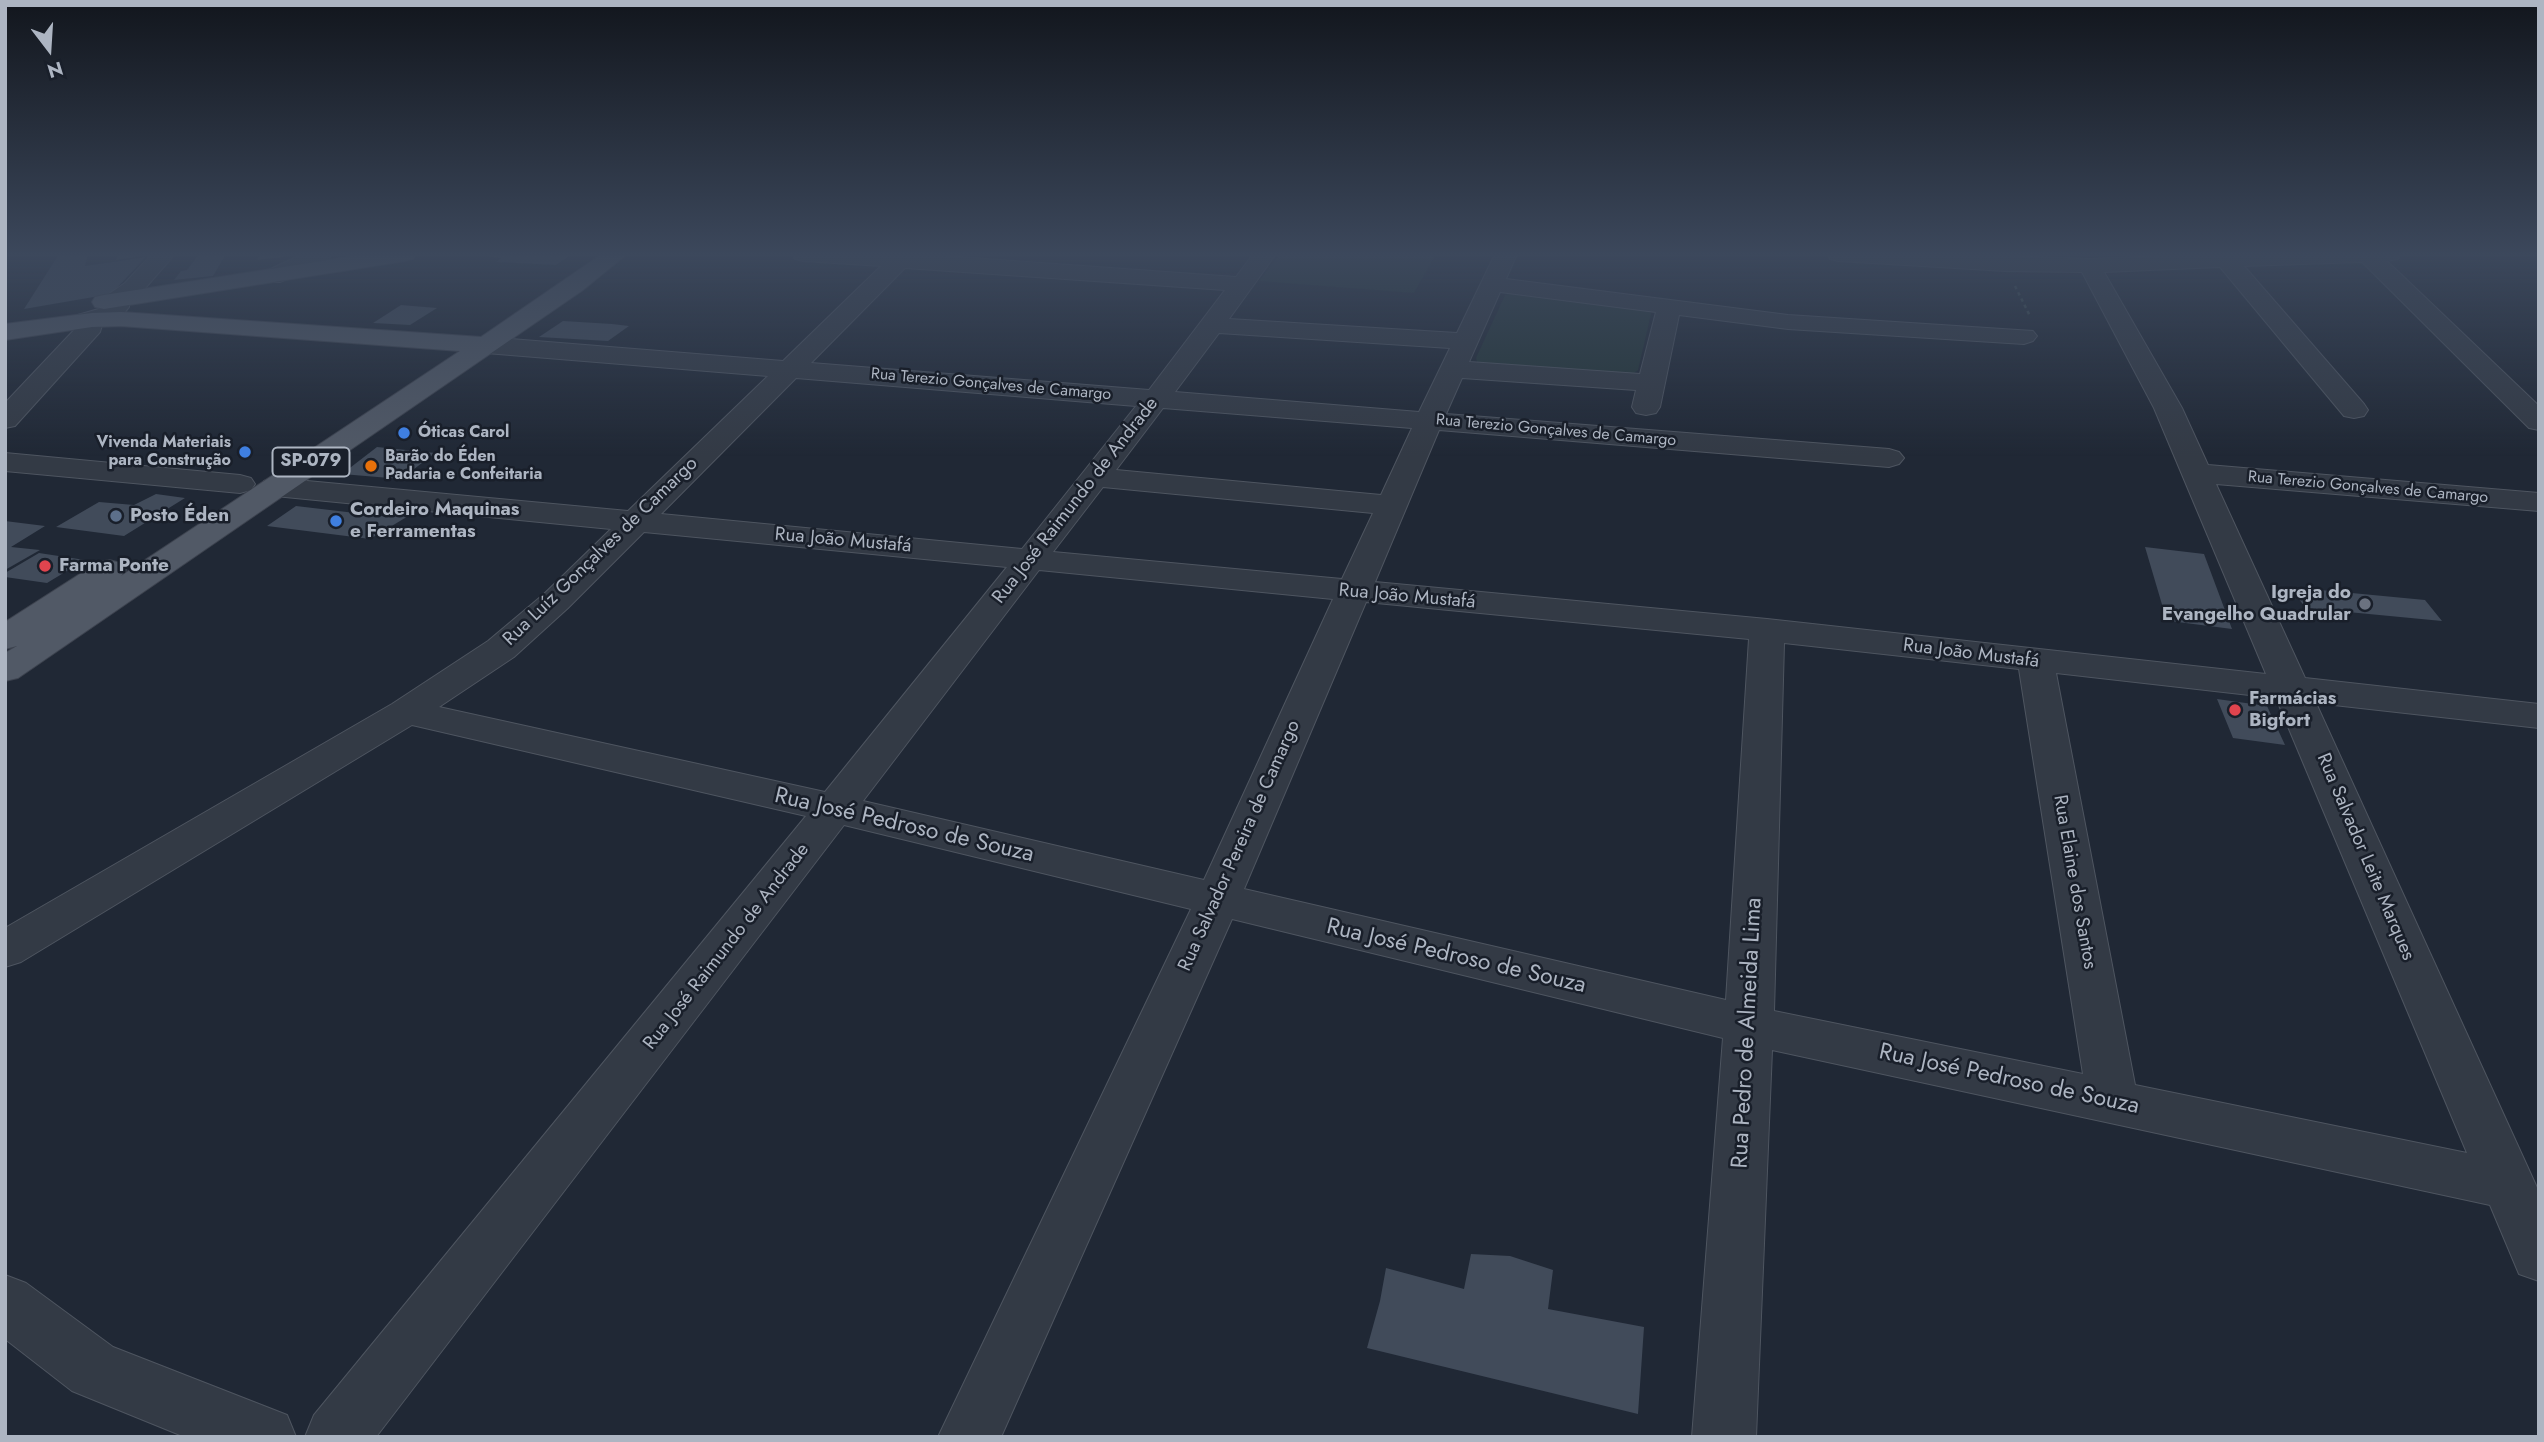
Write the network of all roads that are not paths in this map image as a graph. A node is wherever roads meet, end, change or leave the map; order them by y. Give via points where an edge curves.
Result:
1 (84, 321) edge
2 (86, 321) edge
3 (157, 321) edge
4 (502, 321) edge
5 (512, 321) edge
6 (837, 321) edge
7 (1215, 321) edge
8 (1474, 321) edge
9 (1666, 321) edge
10 (1782, 321) edge
11 (2118, 321) edge
12 (2278, 321) edge
13 (2441, 321) edge
14 (1212, 326) junction
15 (5, 332) edge
16 (2024, 337) road end
17 (1465, 341) junction
18 (472, 344) junction
19 (789, 368) junction
20 (1454, 369) junction
21 (1651, 383) junction
22 (1157, 399) junction
23 (2354, 410) dead end
24 (5, 420) edge
25 (338, 421) junction
26 (1429, 421) junction
27 (2539, 422) edge
28 (1638, 438) junction
29 (1889, 457) dead end
30 (5, 462) edge
31 (2197, 473) junction
32 (1093, 477) junction
33 (240, 484) junction
34 (275, 487) junction
35 (2539, 502) edge
36 (1391, 505) junction
37 (633, 522) junction
38 (1031, 558) junction
39 (1354, 592) junction
40 (1767, 630) junction
41 (5, 638) edge
42 (2036, 662) junction
43 (5, 670) edge
44 (2292, 689) junction
45 (406, 712) junction
46 (2539, 716) edge
47 (836, 809) junction
48 (1217, 901) junction
49 (5, 950) edge
50 (1749, 1025) junction
51 (2113, 1102) junction
52 (2508, 1185) junction
53 (2538, 1254) edge
54 (5, 1303) edge
55 (265, 1437) edge
56 (336, 1437) edge
57 (969, 1437) edge
58 (1724, 1437) edge

1 - 15 main road, Rua Terezio Gonçalves de Camargo
2 - 24 street via 91,327
3 - 18 main road, Rua Terezio Gonçalves de Camargo
4 - 18 main road, SP-079
5 - 18 main road, SP-079
6 - 19 street, Rua Luíz Gonçalves de Camargo
7 - 14 street, Rua José Raimundo de Andrade
8 - 17 street, Rua Salvador Pereira de Camargo
9 - 21 street
10 - 16 street
11 - 31 street, Rua Salvador Leite Marques via 2168,408
12 - 23 street
13 - 27 street
14 - 17 street
14 - 22 street, Rua José Raimundo de Andrade
17 - 20 street, Rua Salvador Pereira de Camargo
18 - 19 street, Rua Terezio Gonçalves de Camargo
18 - 25 main road, SP-079
18 - 34 main road, SP-079
19 - 22 street, Rua Terezio Gonçalves de Camargo
19 - 37 street, Rua Luíz Gonçalves de Camargo
20 - 21 street
20 - 26 street, Rua Salvador Pereira de Camargo
21 - 28 street
22 - 26 street, Rua Terezio Gonçalves de Camargo
22 - 32 street, Rua José Raimundo de Andrade
25 - 33 main road, SP-079
25 - 34 main road via 327,438 270,478 267,484
26 - 28 street, Rua Terezio Gonçalves de Camargo
26 - 36 street, Rua Salvador Pereira de Camargo
28 - 29 street, Rua Terezio Gonçalves de Camargo
30 - 33 street
31 - 35 street, Rua Terezio Gonçalves de Camargo
31 - 44 street, Rua Salvador Leite Marques
32 - 36 street
32 - 38 street, Rua José Raimundo de Andrade
33 - 41 main road, SP-079
34 - 37 street, Rua João Mustafá
34 - 43 main road, SP-079
36 - 39 street, Rua Salvador Pereira de Camargo
37 - 38 street, Rua João Mustafá
37 - 45 street, Rua Luíz Gonçalves de Camargo via 556,601 501,649
38 - 39 street, Rua João Mustafá
38 - 47 street, Rua José Raimundo de Andrade
39 - 40 street, Rua João Mustafá
39 - 48 street, Rua Salvador Pereira de Camargo
40 - 42 street, Rua João Mustafá
40 - 50 street, Rua Pedro de Almeida Lima
42 - 44 street, Rua João Mustafá
42 - 51 street, Rua Elaine dos Santos
44 - 46 street, Rua João Mustafá
44 - 52 street, Rua Salvador Leite Marques
45 - 47 street, Rua José Pedroso de Souza
45 - 49 street, Rua Luíz Gonçalves de Camargo
47 - 48 street, Rua José Pedroso de Souza
47 - 56 street, Rua José Raimundo de Andrade
48 - 50 street, Rua José Pedroso de Souza
48 - 57 street, Rua Salvador Pereira de Camargo
50 - 51 street, Rua José Pedroso de Souza
50 - 58 street, Rua Pedro de Almeida Lima
51 - 52 street, Rua José Pedroso de Souza
52 - 53 street, Rua Salvador Leite Marques
54 - 55 street via 93,1370

